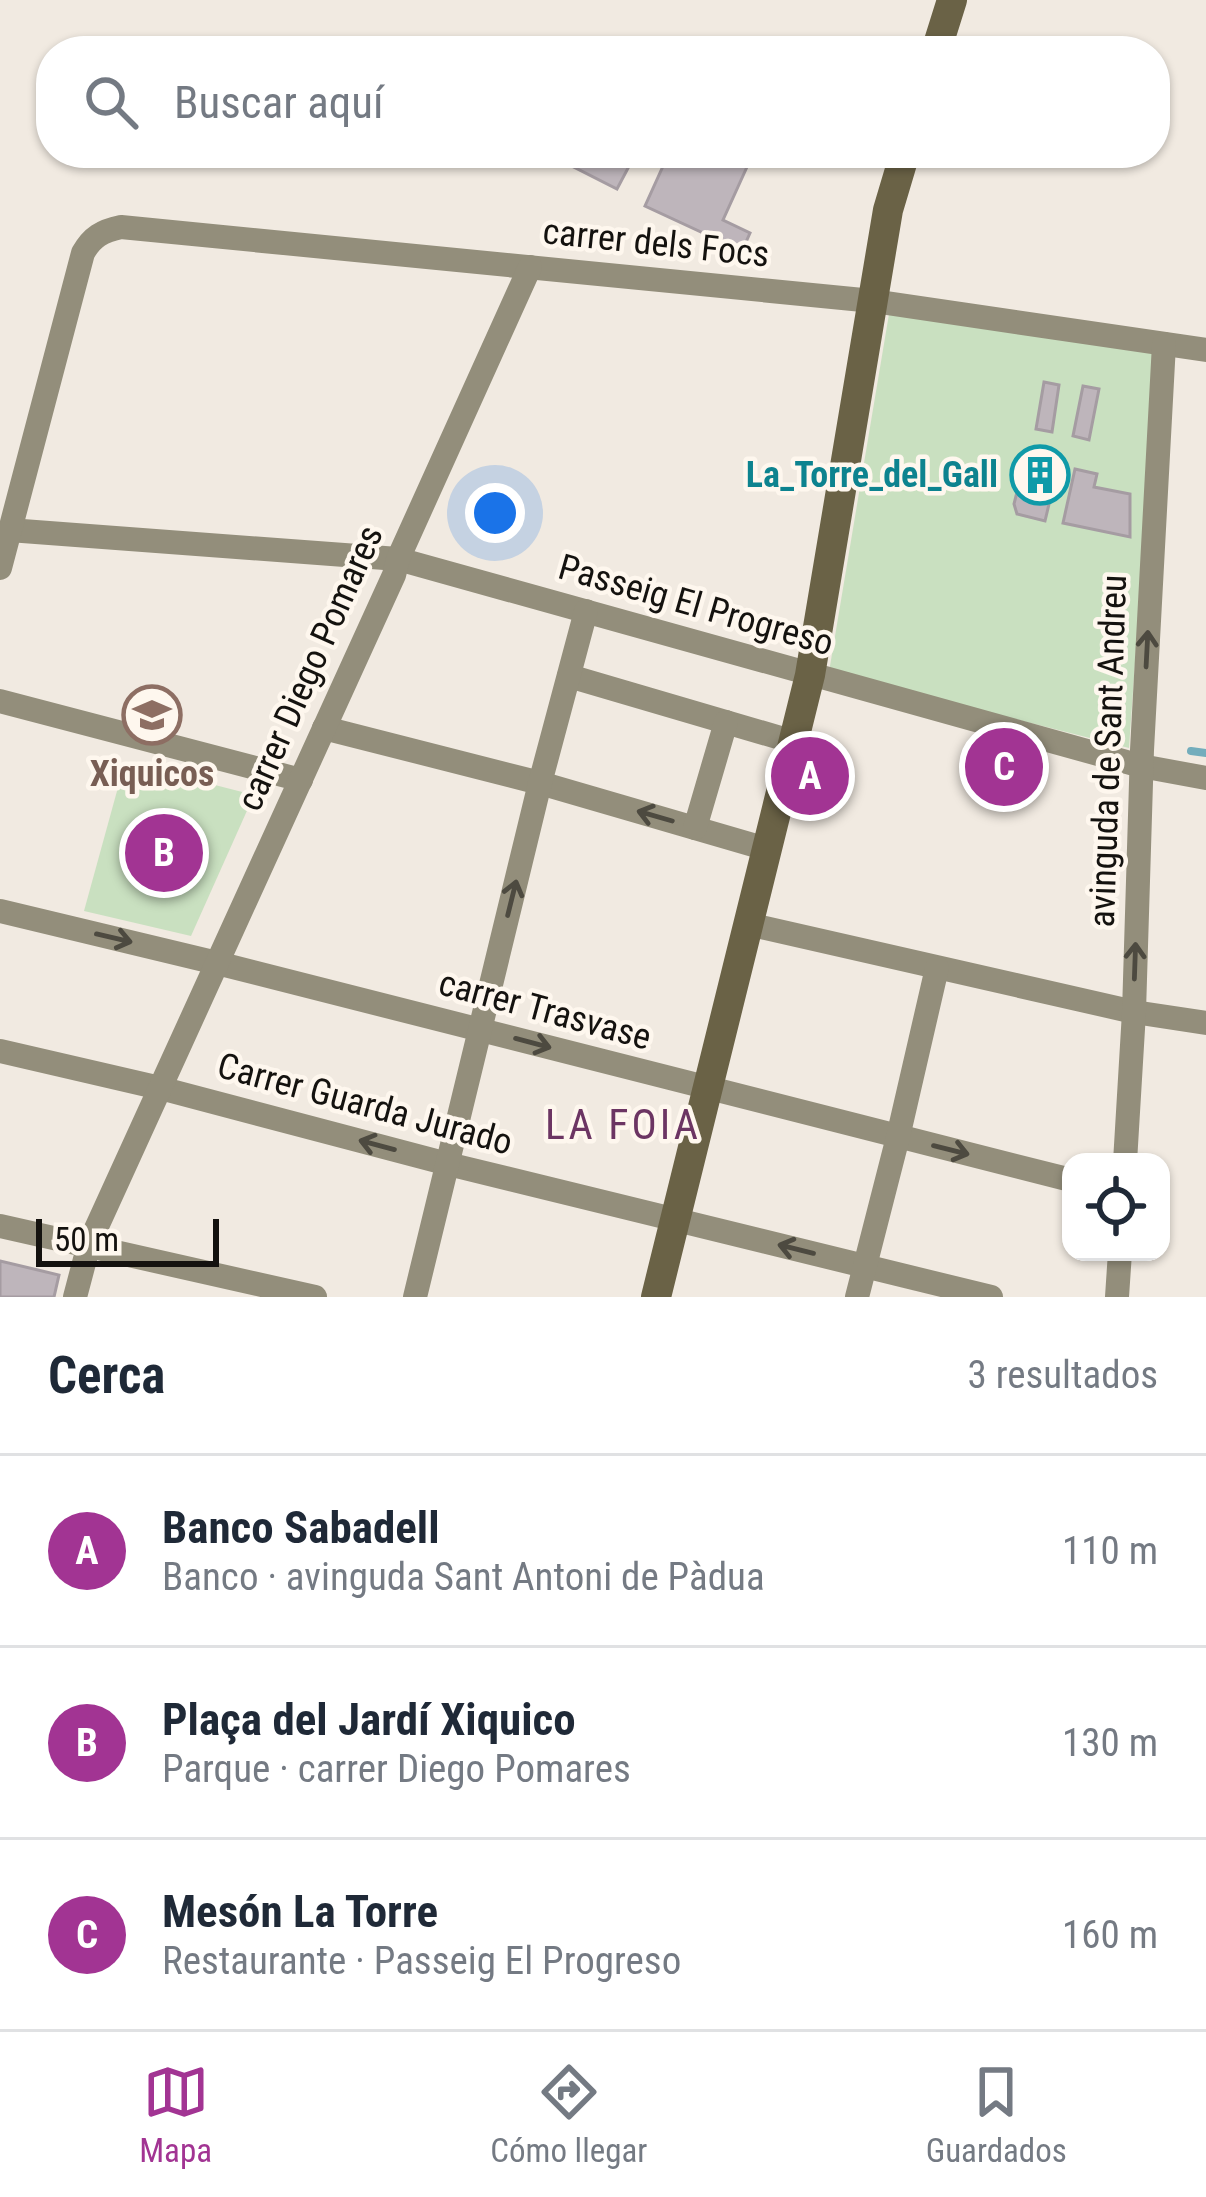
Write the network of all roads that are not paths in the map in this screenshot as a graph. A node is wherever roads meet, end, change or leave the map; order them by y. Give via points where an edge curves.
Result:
1 (952, 0) edge
2 (941, 36) edge
3 (901, 168) edge
4 (530, 267) junction
5 (873, 301) junction
6 (1164, 344) junction
7 (1206, 350) edge
8 (10, 530) junction
9 (398, 559) junction
10 (0, 568) edge
11 (586, 611) junction
12 (810, 675) junction
13 (569, 676) junction
14 (0, 701) edge
15 (726, 722) junction
16 (324, 728) junction
17 (794, 742) junction
18 (1141, 766) junction
19 (1206, 778) edge
20 (301, 780) junction
21 (540, 783) junction
22 (695, 828) junction
23 (767, 849) junction
24 (0, 911) edge
25 (748, 924) junction
26 (217, 963) junction
27 (937, 968) junction
28 (1134, 1012) junction
29 (1206, 1023) edge
30 (479, 1029) junction
31 (0, 1051) edge
32 (160, 1088) junction
33 (707, 1090) junction
34 (898, 1137) junction
35 (1126, 1153) edge
36 (448, 1164) junction
37 (1062, 1178) edge
38 (675, 1219) junction
39 (0, 1226) edge
40 (89, 1244) junction
41 (1119, 1261) edge
42 (864, 1266) junction
43 (75, 1297) edge
44 (315, 1297) edge
45 (415, 1297) edge
46 (656, 1297) edge
47 (857, 1297) edge
48 (991, 1297) edge
49 (1117, 1297) edge

1 - 2 main road
3 - 5 main road
4 - 5 street, carrer dels Focs
4 - 8 street, carrer dels Focs via 121,227 97,235 83,254
4 - 9 street, carrer Diego Pomares
5 - 6 street, carrer dels Focs
5 - 12 main road
6 - 7 street, carrer dels Focs
18 -> 6 street, avinguda de Sant Andreu
8 - 9 street, Passeig El Progreso
8 - 10 street
9 - 11 street, Passeig El Progreso
9 - 16 street, carrer Diego Pomares
11 - 12 street, Passeig El Progreso
11 - 13 street
12 - 17 main road
12 - 18 street, Passeig El Progreso
13 - 15 street
13 - 21 street
14 - 20 street
15 - 17 street
15 - 22 street
16 - 20 street, carrer Diego Pomares
16 - 21 street
17 - 23 main road
18 - 19 street, Passeig El Progreso
28 -> 18 street, avinguda de Sant Andreu
20 - 26 street, carrer Diego Pomares
22 -> 21 street
30 -> 21 street
22 - 23 street
23 - 25 main road
24 -> 26 street, carrer Trasvase
25 - 27 street
25 - 33 main road
26 - 30 street, carrer Trasvase
26 - 32 street, carrer Diego Pomares
27 - 28 street
27 - 34 street
28 - 29 street
28 - 35 street, avinguda de Sant Andreu
30 -> 33 street, carrer Trasvase
30 - 36 street
31 - 32 street, Carrer Guarda Jurado
36 -> 32 street, Carrer Guarda Jurado
32 - 40 street, carrer Diego Pomares
33 - 34 street, carrer Trasvase
33 - 38 main road
34 -> 37 street, carrer Trasvase
34 - 42 street
36 - 38 street, Carrer Guarda Jurado
36 - 45 street
42 -> 38 street, Carrer Guarda Jurado
38 - 46 main road
39 - 40 street
40 - 43 street, carrer Diego Pomares
40 - 44 street
41 - 49 street
42 - 47 street
42 - 48 street, Carrer Guarda Jurado

